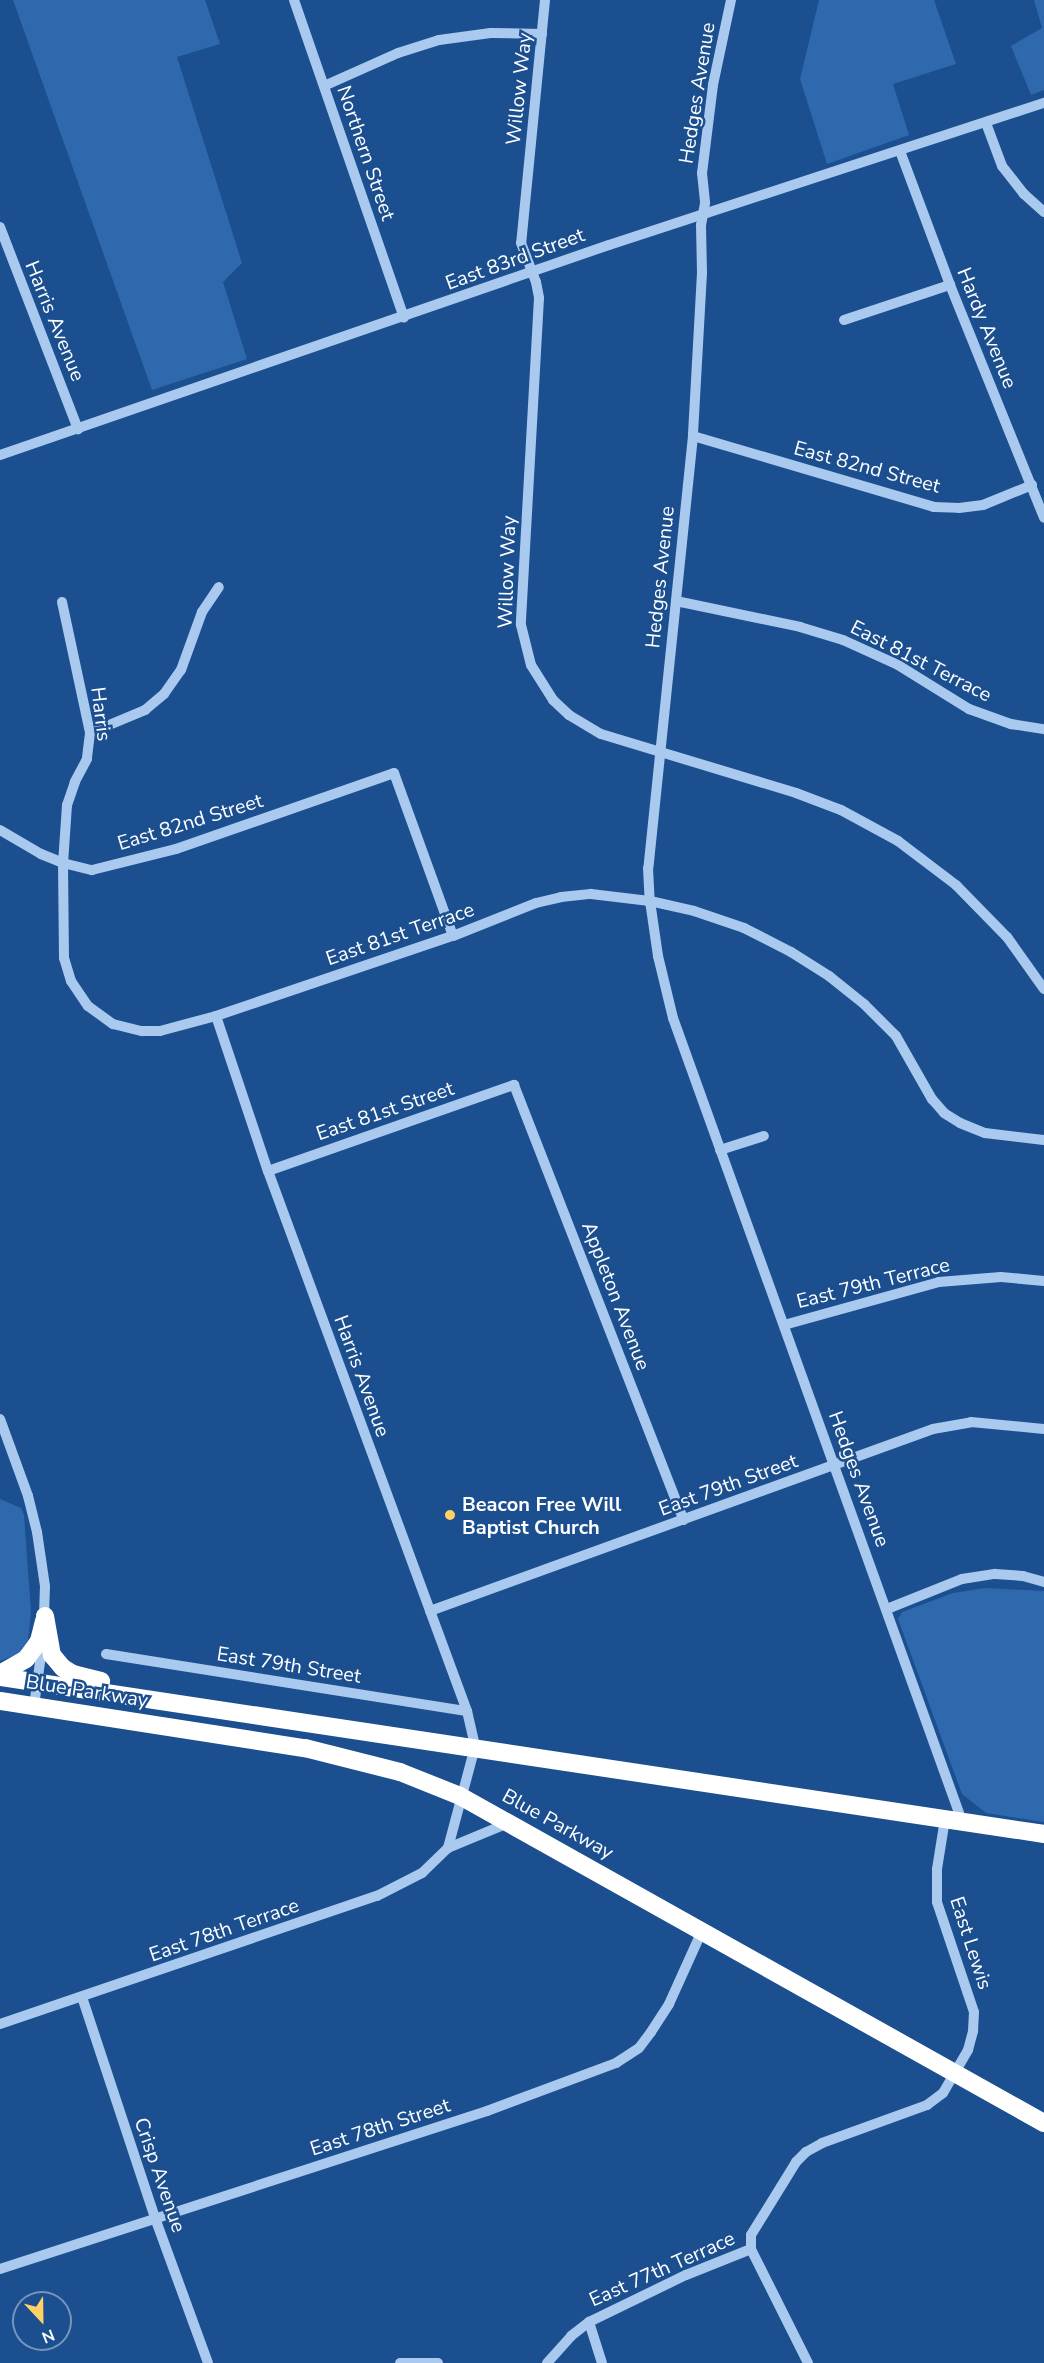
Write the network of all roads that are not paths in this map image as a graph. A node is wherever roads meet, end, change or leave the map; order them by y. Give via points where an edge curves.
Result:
1 (294, 0) edge
2 (545, 0) edge
3 (730, 0) edge
4 (542, 34) junction
5 (324, 86) junction
6 (1044, 103) edge
7 (986, 123) junction
8 (900, 151) junction
9 (1044, 212) edge
10 (704, 214) junction
11 (0, 227) edge
12 (4, 255) edge
13 (532, 273) junction
14 (950, 285) junction
15 (404, 317) junction
16 (844, 321) dead end
17 (78, 429) junction
18 (693, 436) junction
19 (0, 455) edge
20 (1032, 486) junction
21 (1044, 518) edge
22 (219, 587) dead end
23 (676, 601) junction
24 (62, 602) dead end
25 (1044, 729) edge
26 (90, 733) junction
27 (660, 753) junction
28 (0, 830) edge
29 (63, 863) junction
30 (650, 901) junction
31 (453, 936) junction
32 (1044, 989) edge
33 (216, 1016) junction
34 (164, 1030) joint
35 (516, 1082) joint
36 (764, 1136) dead end
37 (1044, 1140) edge
38 (720, 1150) junction
39 (268, 1170) junction
40 (1044, 1281) edge
41 (784, 1325) junction
42 (0, 1419) edge
43 (1044, 1429) edge
44 (835, 1466) junction
45 (684, 1520) junction
46 (1044, 1582) edge
47 (887, 1609) junction
48 (430, 1611) junction
49 (45, 1616) junction
50 (106, 1654) dead end
51 (0, 1675) edge
52 (38, 1682) junction
53 (162, 1700) junction
54 (0, 1701) edge
55 (34, 1706) junction
56 (467, 1711) junction
57 (474, 1747) junction
58 (460, 1796) junction
59 (953, 1820) junction
60 (508, 1823) junction
61 (1044, 1834) edge
62 (448, 1848) junction
63 (702, 1931) junction
64 (82, 1997) junction
65 (0, 2024) edge
66 (956, 2074) junction
67 (1044, 2123) edge
68 (155, 2218) junction
69 (751, 2249) junction
70 (0, 2269) edge
71 (589, 2322) junction
72 (208, 2363) edge
73 (400, 2363) edge
74 (438, 2363) edge
75 (546, 2363) edge
76 (602, 2363) edge
77 (807, 2363) edge

1 - 5 street, Northern Street
2 - 4 street, Willow Way
3 - 10 street, Hedges Avenue via 713,85 702,173
4 - 5 street via 491,33 439,40 398,53
4 - 13 street, Willow Way via 521,243
5 - 15 street, Northern Street
6 - 7 street, East 83rd Street
7 - 8 street, East 83rd Street
7 - 9 street via 1002,166
8 - 10 street, East 83rd Street
8 - 14 street, Hardy Avenue
10 - 13 street, East 83rd Street
10 - 18 street, Hedges Avenue
11 - 12 street, Harris Avenue
12 - 17 street, Harris Avenue
13 - 15 street, East 83rd Street
13 - 27 street, Willow Way via 538,298 520,625 524,643 539,681 569,715 601,734
14 - 16 street
14 - 20 street, Hardy Avenue
15 - 17 street, East 83rd Street
17 - 19 street, East 83rd Street
18 - 20 street, East 82nd Street via 934,507 983,504
18 - 23 street, Hedges Avenue
20 - 21 street, Hardy Avenue
22 - 26 street via 202,612 181,670 164,694 145,710
23 - 25 street, East 81st Terrace via 843,640 898,665 969,709 1011,724
23 - 27 street, Hedges Avenue
24 - 26 street, Harris
26 - 29 street, Harris via 87,759 67,805
27 - 30 street, Hedges Avenue via 648,867
27 - 32 street, Willow Way via 796,793 841,810 898,841 956,885 1007,937
28 - 29 street, East 82nd Street
29 - 31 street, East 82nd Street via 92,870 176,849 394,773
29 - 34 street, Harris via 64,958 71,981 88,1006 113,1024 142,1031
30 - 31 street, East 81st Terrace via 591,894 561,897
30 - 37 street, East 81st Terrace via 694,910 744,928 791,952 829,976 897,1036 932,1099 960,1123 984,1133
30 - 38 street, Hedges Avenue via 673,1018
31 - 33 street, East 81st Terrace
33 - 34 street, East 81st Terrace
33 - 39 street, Harris Avenue
35 - 39 street, East 81st Street
35 - 45 street, Appleton Avenue
36 - 38 street
38 - 41 street, Hedges Avenue
39 - 48 street, Harris Avenue
40 - 41 street, East 79th Terrace via 1001,1277 939,1282
41 - 44 street, Hedges Avenue
42 - 49 street via 37,1532
43 - 44 street, East 79th Street via 971,1422 933,1429
44 - 45 street, East 79th Street
44 - 47 street, Hedges Avenue
45 - 48 street, East 79th Street
46 - 47 street via 995,1574 962,1579
47 - 59 street, Hedges Avenue
48 - 56 street, Harris Avenue
49 - 51 highway via 39,1641 26,1659
49 - 52 street
49 - 53 highway via 52,1655 63,1668
50 - 56 street, East 79th Street
51 - 52 highway, Blue Parkway
52 - 53 highway, Blue Parkway
52 - 55 street
53 - 57 highway, Blue Parkway
54 - 55 highway, Blue Parkway
55 - 58 highway, Blue Parkway via 305,1748 399,1772
56 - 57 street, Harris Avenue
57 - 58 street
57 - 59 highway, Blue Parkway
58 - 60 highway, Blue Parkway
58 - 62 street
59 - 61 highway, Blue Parkway
59 - 66 street, East Lewis via 937,1869 937,1902 974,2012 974,2031
60 - 62 street, East 78th Terrace
60 - 63 highway, Blue Parkway
62 - 64 street, East 78th Terrace via 422,1873 377,1896
63 - 66 highway, Blue Parkway
63 - 68 street, East 78th Street via 669,2004 651,2032 639,2048 616,2062 488,2111
64 - 65 street, East 78th Terrace
64 - 68 street, Crisp Avenue
66 - 67 highway, Blue Parkway
66 - 69 street, East 77th Terrace via 944,2093 927,2105 806,2152 754,2227
68 - 70 street, East 78th Street
68 - 72 street, Crisp Avenue
69 - 71 street, East 77th Terrace
69 - 77 street
71 - 75 street, East 77th Terrace
71 - 76 street
73 - 74 street

